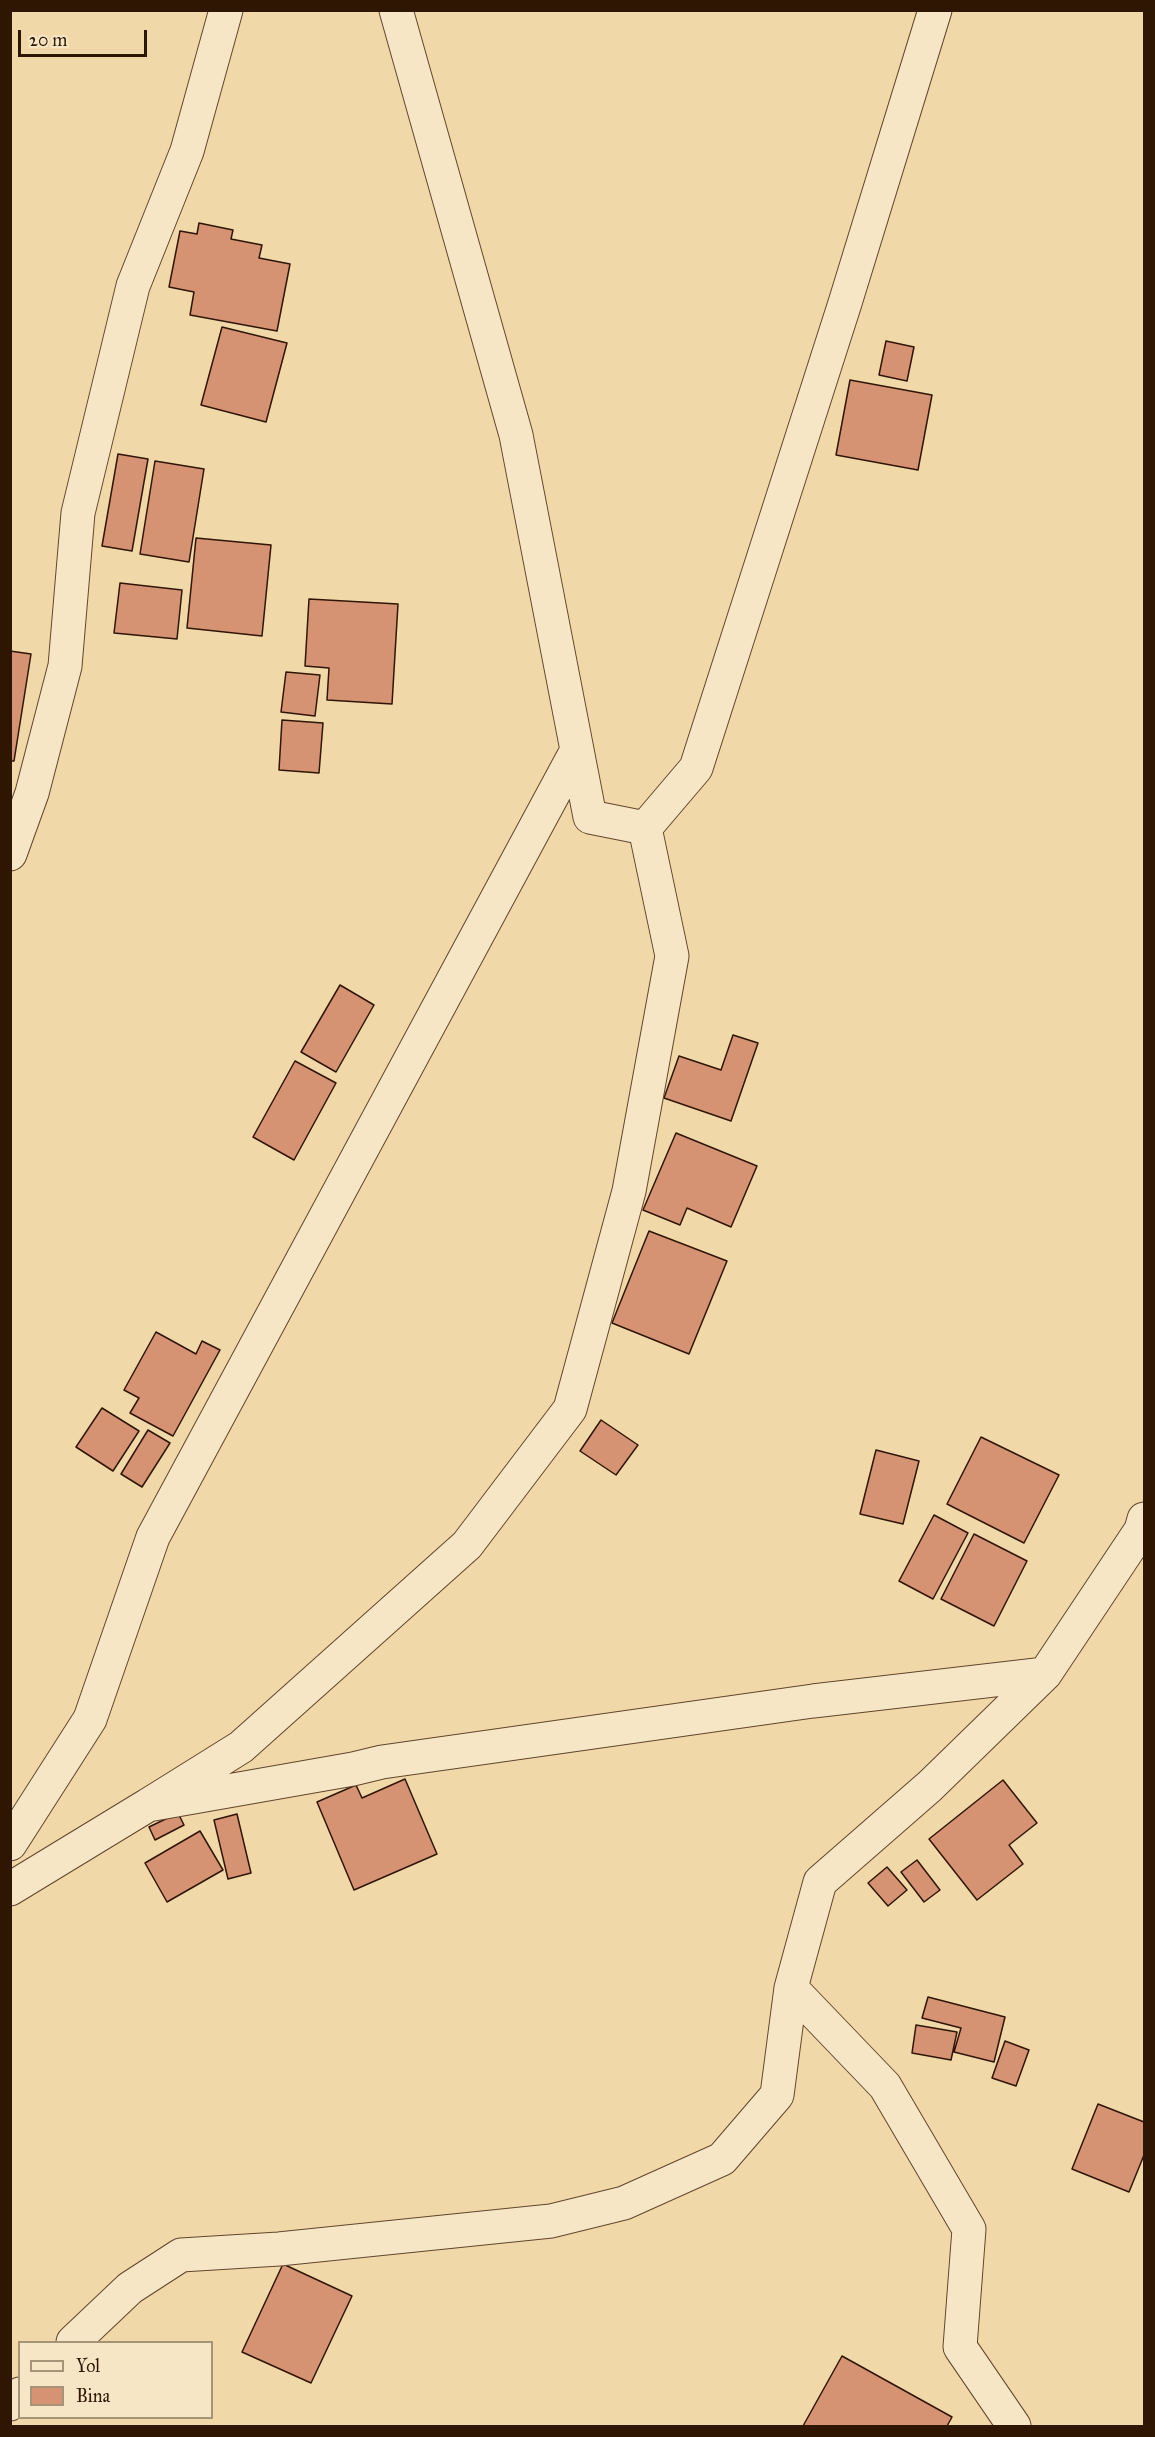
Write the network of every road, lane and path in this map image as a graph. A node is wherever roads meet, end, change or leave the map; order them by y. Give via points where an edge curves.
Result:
1 (226, 10) edge
2 (396, 10) edge
3 (935, 10) edge
4 (577, 750) junction
5 (645, 828) junction
6 (10, 854) edge
7 (1144, 1519) edge
8 (1045, 1674) junction
9 (148, 1805) junction
10 (10, 1844) edge
11 (10, 1889) edge
12 (791, 1988) junction
13 (75, 2341) edge
14 (1014, 2427) edge

1 - 6 street via 187,151 133,286 78,513 65,666 33,793
2 - 4 street via 516,435
3 - 5 street via 696,768
4 - 5 street via 590,817
4 - 10 street via 153,1537 90,1719
5 - 9 street via 672,956 629,1191 570,1409 467,1545 241,1747
7 - 8 street via 1141,1530
8 - 9 street via 813,1701 382,1762
8 - 12 street via 930,1786 820,1882
9 - 11 street
12 - 13 street via 777,2095 722,2159 624,2203 551,2221 181,2255 130,2288
12 - 14 street via 885,2086 969,2229 960,2347

